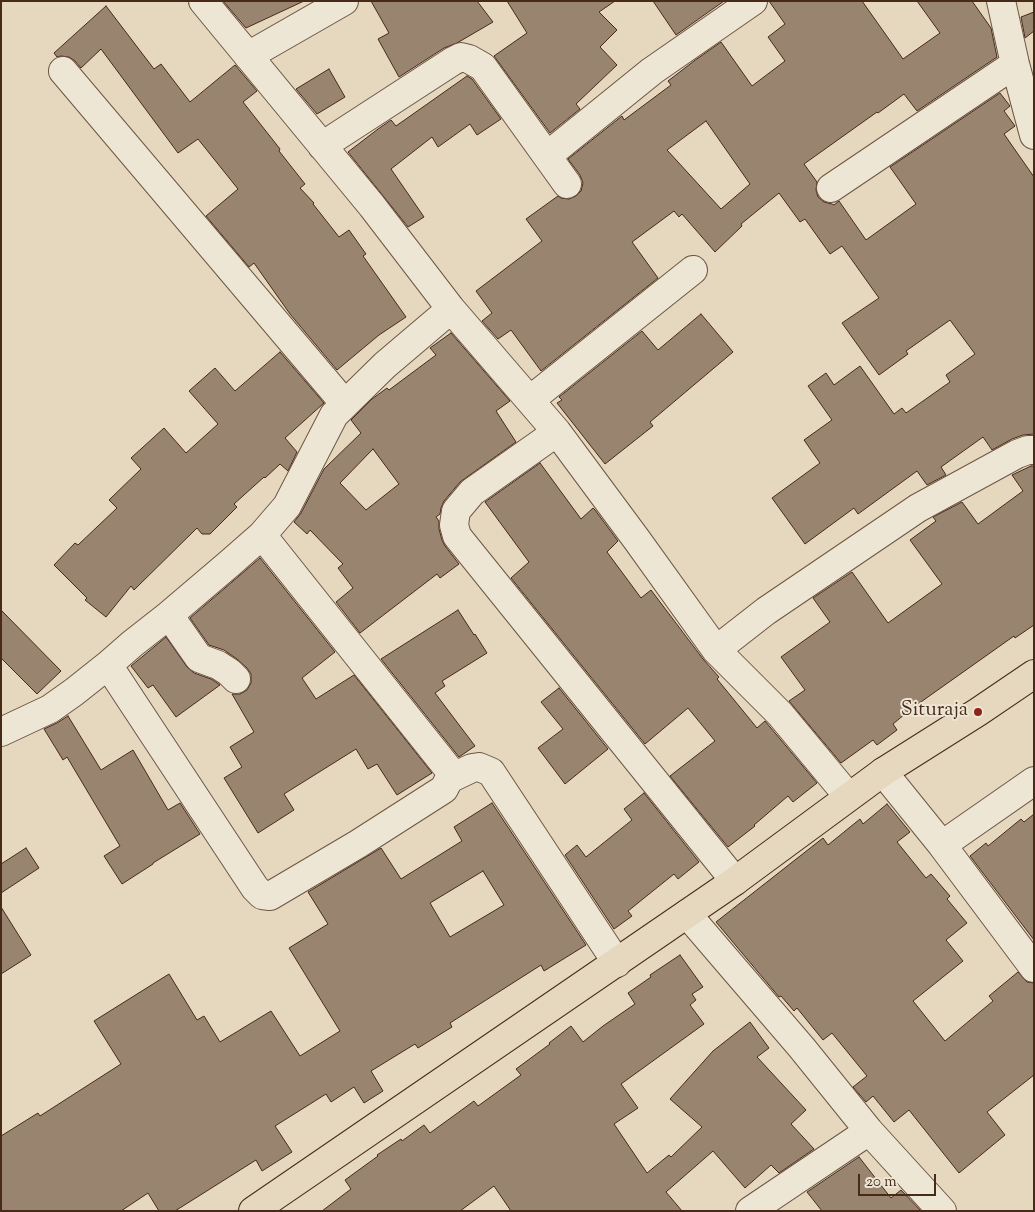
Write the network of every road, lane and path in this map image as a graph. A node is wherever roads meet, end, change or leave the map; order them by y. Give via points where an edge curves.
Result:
1 (203, 1) edge
2 (344, 1) edge
3 (752, 1) edge
4 (1001, 1) edge
5 (248, 56) junction
6 (1015, 64) junction
7 (63, 71) dead end
8 (1034, 135) edge
9 (322, 146) junction
10 (547, 156) junction
11 (568, 184) dead end
12 (831, 188) dead end
13 (693, 270) dead end
14 (452, 309) junction
15 (530, 400) junction
16 (345, 404) junction
17 (557, 432) junction
18 (1034, 450) edge
19 (262, 535) junction
20 (168, 616) junction
21 (716, 650) junction
22 (108, 665) junction
23 (1034, 674) edge
24 (236, 678) dead end
25 (1, 732) edge
26 (883, 772) junction
27 (450, 779) junction
28 (1034, 782) edge
29 (848, 796) junction
30 (942, 845) junction
31 (735, 881) junction
32 (687, 914) junction
33 (617, 963) junction
34 (1034, 968) edge
35 (869, 1131) junction
36 (253, 1211) edge
37 (750, 1211) edge
38 (942, 1211) edge

1 - 5 street
2 - 5 street
3 - 10 street via 652,72
4 - 6 street
5 - 9 street
6 - 8 street
6 - 12 street
7 - 16 street
9 - 10 street via 461,57 483,67
9 - 14 street
10 - 11 street
13 - 15 street
14 - 15 street
14 - 16 street via 385,365
15 - 17 street
16 - 19 street via 334,415 287,506
17 - 21 street
17 - 31 street via 472,492 456,511 454,525 457,536
18 - 21 street via 1017,454 918,508 766,611
19 - 20 street
19 - 27 street via 450,771
20 - 22 street
20 - 24 street via 199,658 218,665
21 - 29 street via 780,714
22 - 25 street via 50,710
22 - 27 street via 254,888 262,895 270,896 358,844 444,789
23 - 26 main road
26 - 29 main road
26 - 30 street
27 - 33 street via 472,768 491,772
28 - 30 street
29 - 31 main road
30 - 34 street
31 - 32 main road
32 - 33 main road
32 - 35 street
33 - 36 main road
35 - 37 street
35 - 38 street

